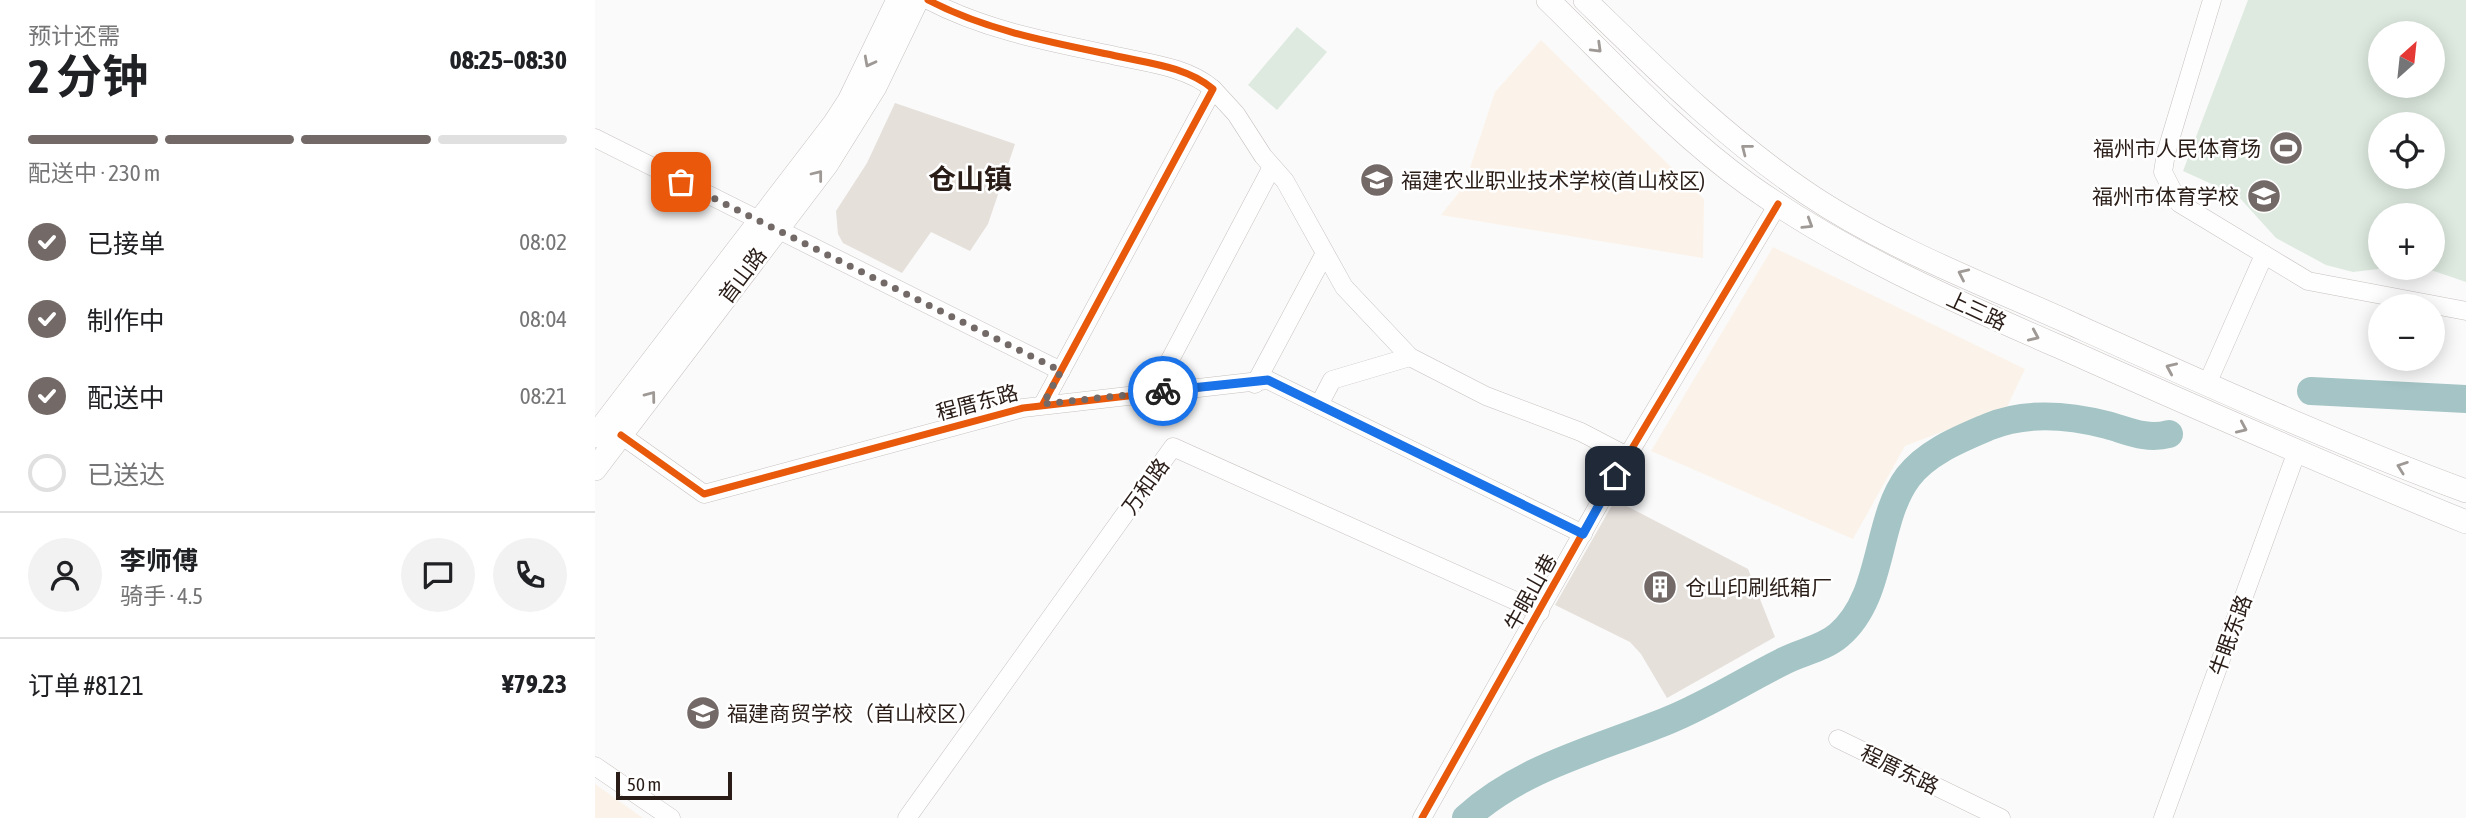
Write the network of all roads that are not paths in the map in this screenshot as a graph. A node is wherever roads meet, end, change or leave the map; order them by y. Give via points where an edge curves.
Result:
1 (898, 0) edge
2 (917, 0) edge
3 (928, 0) edge
4 (1548, 0) edge
5 (1585, 0) edge
6 (2213, 0) edge
7 (1213, 89) junction
8 (595, 138) edge
9 (1272, 167) junction
10 (1778, 204) junction
11 (768, 226) junction
12 (2264, 255) junction
13 (1324, 256) junction
14 (2466, 312) edge
15 (1410, 357) junction
16 (1061, 371) junction
17 (1255, 384) junction
18 (2207, 384) junction
19 (1153, 392) junction
20 (1043, 404) junction
21 (1319, 405) junction
22 (621, 435) junction
23 (595, 436) edge
24 (2297, 451) junction
25 (1627, 456) junction
26 (595, 469) edge
27 (2466, 491) edge
28 (2466, 522) edge
29 (1583, 534) junction
30 (1540, 612) junction
31 (1838, 739) dead end
32 (595, 766) edge
33 (671, 818) edge
34 (907, 818) edge
35 (1422, 818) edge
36 (2001, 818) edge
37 (2163, 818) edge

1 -> 11 main road, 首山路 via 849,101
11 -> 2 main road, 首山路 via 854,124
3 - 7 street via 984,25 1149,63 1195,77
4 -> 10 main road, 上三路 via 1680,128
18 -> 5 main road, 上三路 via 1946,267 1833,210 1708,118
6 - 12 street via 2163,172 2179,203
7 - 9 street
7 - 16 street
8 - 11 street
9 - 13 street via 1287,185
9 - 19 street
10 -> 24 main road, 上三路 via 1901,275
10 - 25 street, 牛眠山巷
11 - 16 street
22 -> 11 main road, 首山路
11 - 23 main road, 首山路
12 - 14 street via 2308,281
12 - 18 street
13 - 15 street via 1349,293
13 - 17 street
15 - 21 street via 1332,380
15 - 25 street via 1486,396 1581,432
16 - 20 street
17 - 19 street, 程厝东路
17 - 21 street, 程厝东路 via 1268,380
27 -> 18 main road, 上三路 via 2389,463
19 - 20 street, 程厝东路
20 - 22 street, 程厝东路 via 704,494
21 - 29 street, 程厝东路
22 - 26 main road, 首山路
24 - 28 main road, 上三路
24 - 37 street, 牛眠东路
25 - 29 street, 牛眠山巷
29 - 30 street, 牛眠山巷
30 - 34 street, 万和路 via 1173,447
30 - 35 street, 牛眠山巷
31 - 36 street, 程厝东路
32 - 33 street

